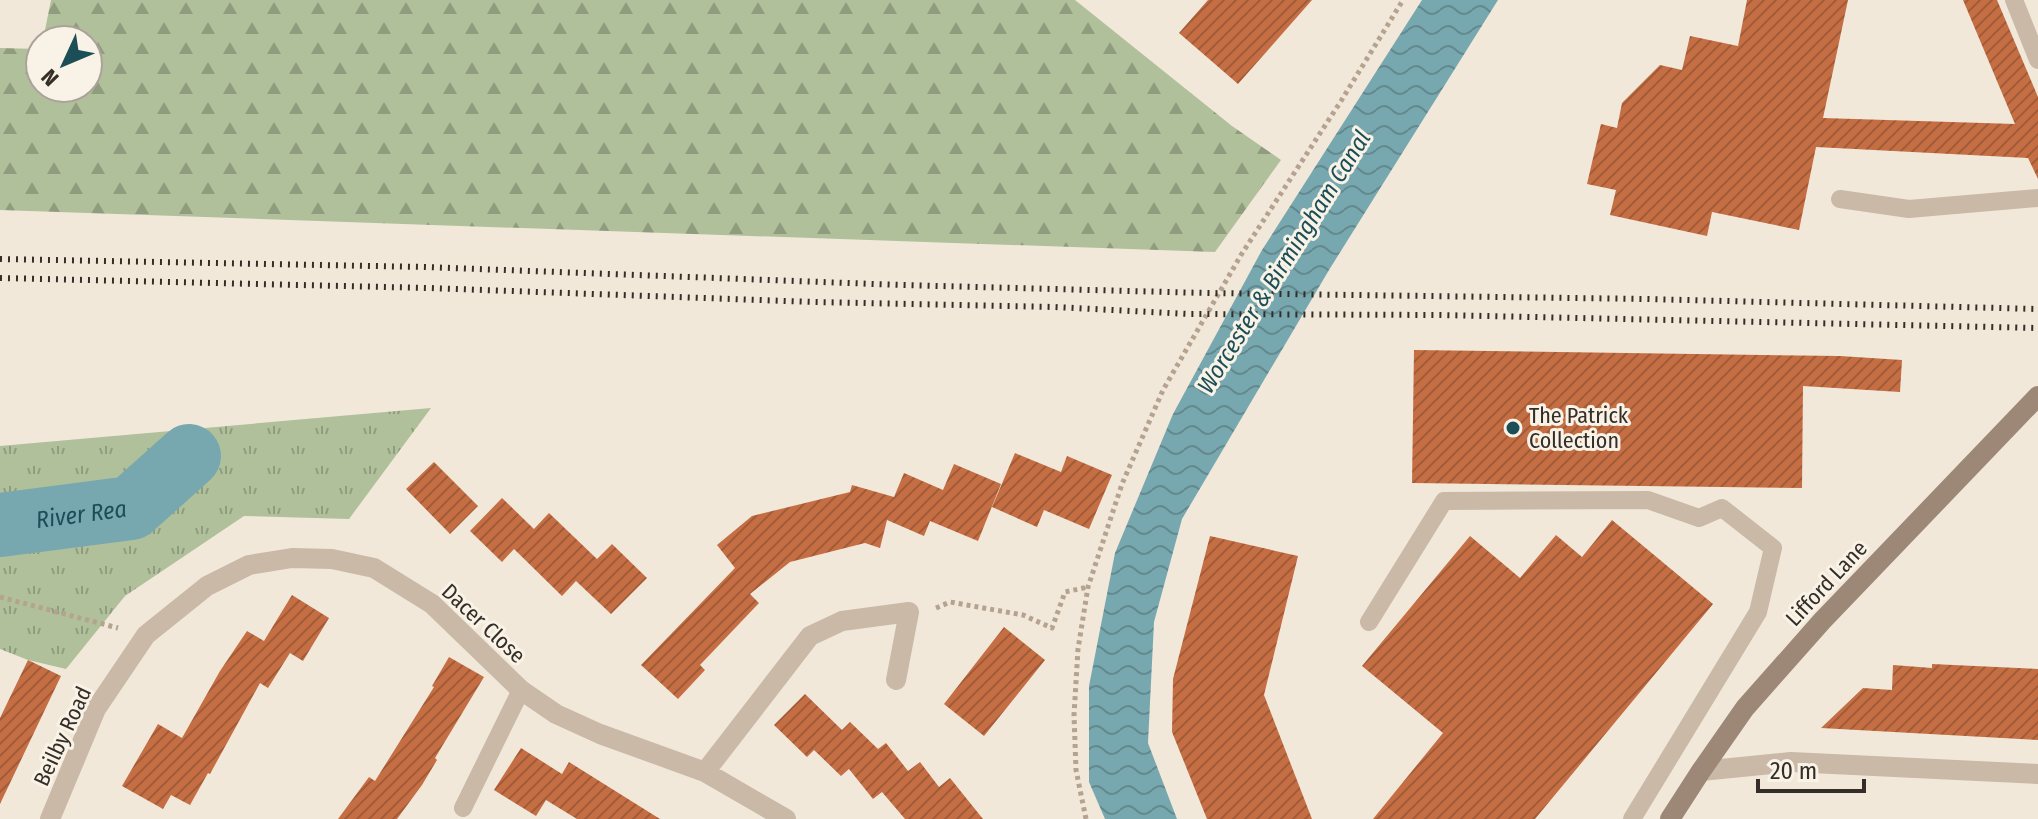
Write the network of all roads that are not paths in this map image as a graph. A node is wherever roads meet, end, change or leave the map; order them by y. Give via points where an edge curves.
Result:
1 (2014, 0) edge
2 (2038, 60) edge
3 (2038, 198) edge
4 (1840, 199) dead end
5 (2038, 396) edge
6 (1369, 622) dead end
7 (146, 635) joint
8 (896, 680) dead end
9 (521, 690) junction
10 (1701, 771) junction
11 (705, 772) junction
12 (2038, 774) edge
13 (463, 808) dead end
14 (50, 819) edge
15 (786, 819) edge
16 (1632, 819) edge
17 (1670, 819) edge

1 - 2 lane
3 - 4 lane via 1909,209
5 - 10 street, Lifford Lane via 1822,621 1745,708
6 - 16 lane via 1444,501 1648,500 1699,518 1722,508 1773,548 1758,612
7 - 9 street, Dacer Close via 207,586 249,565 332,559 374,568 432,604
7 - 14 street, Beilby Road via 96,709
8 - 11 street via 909,612 842,621 810,636
9 - 11 street, Dacer Close via 600,734
9 - 13 lane
10 - 12 street via 1791,762
10 - 17 street, Lifford Lane
11 - 15 street, Dacer Close

